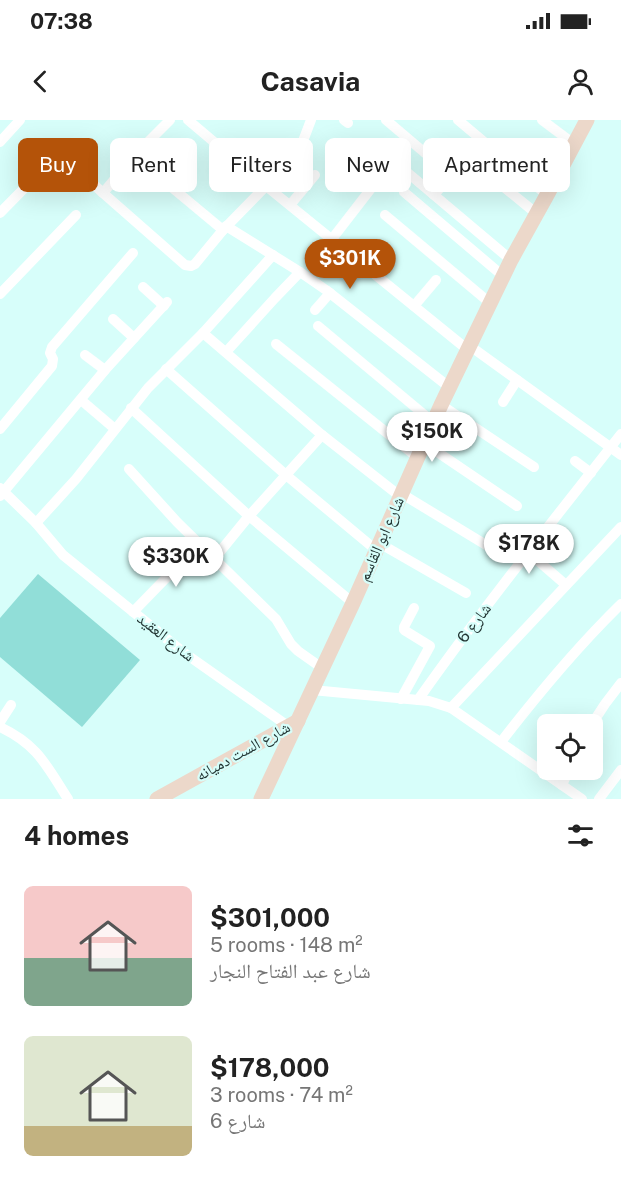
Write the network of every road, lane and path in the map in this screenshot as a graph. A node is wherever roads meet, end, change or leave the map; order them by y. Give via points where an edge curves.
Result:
1 (20, 120) edge
2 (170, 120) edge
3 (188, 120) edge
4 (297, 120) edge
5 (386, 120) edge
6 (458, 120) edge
7 (542, 120) edge
8 (587, 120) edge
9 (309, 124) edge
10 (152, 138) edge
11 (209, 138) edge
12 (0, 142) edge
13 (574, 144) junction
14 (423, 151) edge
15 (315, 175) dead end
16 (411, 176) edge
17 (110, 185) edge
18 (180, 192) edge
19 (260, 192) edge
20 (274, 192) edge
21 (368, 192) edge
22 (404, 192) dead end
23 (437, 192) edge
24 (510, 192) edge
25 (103, 193) junction
26 (434, 195) junction
27 (547, 195) junction
28 (290, 205) junction
29 (0, 213) edge
30 (537, 214) junction
31 (76, 215) dead end
32 (385, 215) dead end
33 (225, 228) junction
34 (332, 239) junction
35 (133, 254) dead end
36 (273, 255) junction
37 (387, 255) dead end
38 (511, 260) junction
39 (300, 272) junction
40 (373, 272) junction
41 (503, 276) junction
42 (436, 280) dead end
43 (143, 287) dead end
44 (330, 293) junction
45 (0, 294) edge
46 (490, 303) junction
47 (414, 306) junction
48 (315, 310) dead end
49 (113, 319) dead end
50 (318, 326) dead end
51 (203, 333) junction
52 (134, 338) junction
53 (276, 344) dead end
54 (469, 348) junction
55 (226, 352) junction
56 (86, 355) dead end
57 (166, 369) junction
58 (105, 370) junction
59 (517, 380) junction
60 (449, 387) junction
61 (81, 400) junction
62 (503, 402) dead end
63 (441, 405) junction
64 (131, 408) junction
65 (433, 422) junction
66 (0, 429) edge
67 (115, 429) junction
68 (621, 434) edge
69 (322, 435) junction
70 (423, 442) junction
71 (610, 448) junction
72 (621, 455) edge
73 (417, 457) junction
74 (575, 461) dead end
75 (534, 467) dead end
76 (129, 469) dead end
77 (591, 473) junction
78 (286, 475) junction
79 (1, 492) edge
80 (401, 495) junction
81 (517, 506) dead end
82 (249, 516) junction
83 (36, 523) junction
84 (621, 527) edge
85 (199, 544) junction
86 (377, 546) junction
87 (496, 551) dead end
88 (529, 553) junction
89 (214, 559) junction
90 (566, 585) junction
91 (466, 593) dead end
92 (353, 603) junction
93 (621, 604) edge
94 (414, 608) dead end
95 (133, 612) junction
96 (322, 668) junction
97 (621, 683) edge
98 (312, 690) junction
99 (401, 699) junction
100 (418, 700) junction
101 (11, 705) dead end
102 (451, 708) junction
103 (598, 714) edge
104 (0, 722) edge
105 (293, 724) junction
106 (0, 727) edge
107 (501, 742) junction
108 (621, 770) edge
109 (564, 780) edge
110 (562, 785) junction
111 (264, 797) edge
112 (68, 799) edge
113 (157, 799) edge
114 (582, 799) edge
115 (599, 799) edge

1 - 12 street
2 - 10 street
3 - 11 street
4 - 9 street
5 - 14 street
6 - 27 street
7 - 13 street
8 - 13 street, شارع ابو القاسم
13 - 27 street, شارع ابو القاسم
15 - 28 street
16 - 26 street
17 - 25 street
18 - 33 street
19 - 33 street
20 - 28 street
21 - 34 street
22 - 41 street
23 - 26 street
24 - 30 street
25 - 29 street via 60,155
25 - 33 street via 188,266 195,264
26 - 38 street
27 - 30 street, شارع ابو القاسم
28 - 34 street
30 - 38 street, شارع ابو القاسم
31 - 45 street
32 - 46 street
33 - 36 street
34 - 40 street
35 - 66 street via 52,347 52,366
36 - 39 street
36 - 51 street
37 - 40 street
38 - 41 street, شارع ابو القاسم
39 - 44 street
39 - 55 street
40 - 47 street
41 - 46 street, شارع ابو القاسم
42 - 47 street
43 - 52 street via 166,304
44 - 48 street
44 - 60 street
46 - 54 street, شارع ابو القاسم
47 - 54 street
49 - 52 street
50 - 65 street
51 - 55 street
51 - 57 street
52 - 58 street
53 - 73 street
54 - 59 street
54 - 60 street, شارع ابو القاسم
55 - 69 street
56 - 58 street
57 - 64 street
57 - 78 street
58 - 61 street
59 - 62 street
59 - 71 street
60 - 63 street, شارع ابو القاسم
61 - 67 street
61 - 79 street
63 - 65 street, شارع ابو القاسم
63 - 75 street
64 - 67 street
64 - 82 street
65 - 70 street, شارع ابو القاسم
67 - 83 street
68 - 71 street, شارع 6
69 - 78 street
69 - 80 street
70 - 73 street, شارع ابو القاسم
70 - 81 street
71 - 72 street
71 - 77 street, شارع 6
73 - 80 street, شارع ابو القاسم
74 - 77 street
76 - 85 street
77 - 88 street, شارع 6
78 - 82 street
78 - 86 street
79 - 83 street, شارع العقيد
80 - 86 street, شارع ابو القاسم
80 - 87 street
82 - 89 street
82 - 92 street
83 - 95 street, شارع العقيد via 58,551
84 - 90 street
85 - 89 street
85 - 95 street
86 - 91 street
86 - 92 street, شارع ابو القاسم
88 - 90 street
88 - 100 street, شارع 6
89 - 96 street via 276,619 291,644
90 - 102 street
92 - 96 street, شارع ابو القاسم
93 - 107 street via 562,666
94 - 99 street via 404,630 430,646
95 - 105 street, شارع العقيد via 183,652
96 - 98 street, شارع ابو القاسم
97 - 103 street
98 - 99 street
98 - 105 street, شارع ابو القاسم
99 - 100 street
100 - 102 street
101 - 104 street
102 - 107 street
105 - 111 street, شارع ابو القاسم
105 - 113 street, شارع الست دميانه
106 - 112 street via 33,748
107 - 110 street
108 - 115 street
109 - 110 street
110 - 114 street

